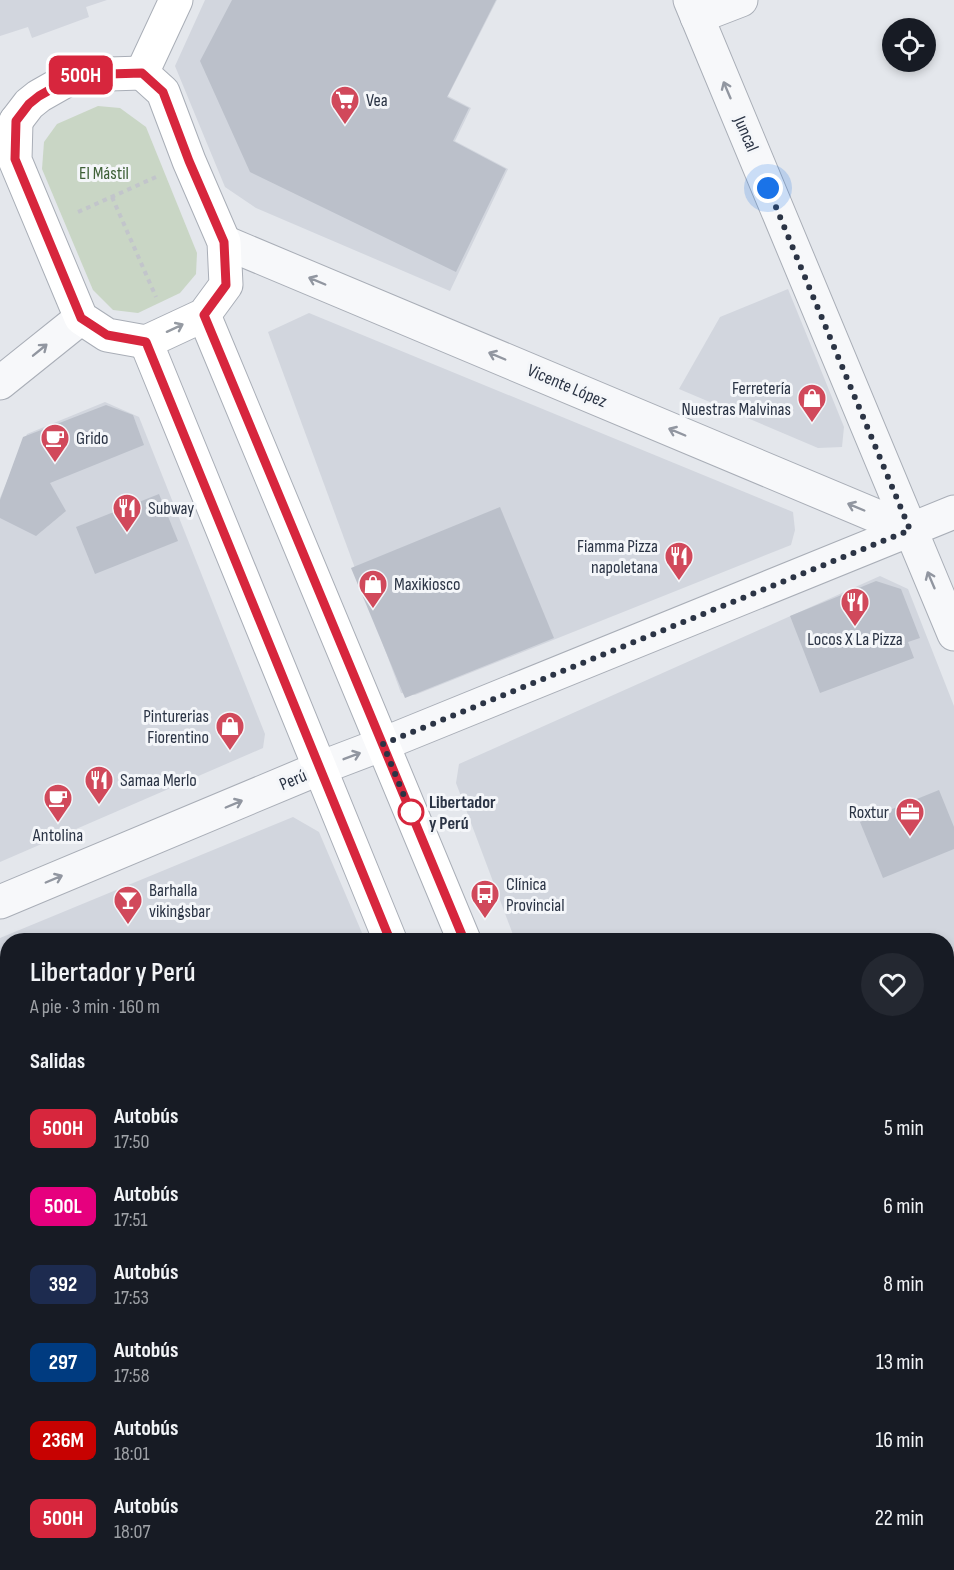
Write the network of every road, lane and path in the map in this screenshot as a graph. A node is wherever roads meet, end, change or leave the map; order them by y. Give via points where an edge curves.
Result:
1 (176, 0) edge
2 (741, 0) edge
3 (694, 9) edge
4 (142, 73) junction
5 (8, 117) edge
6 (189, 161) junction
7 (112, 197) junction
8 (44, 228) junction
9 (224, 242) junction
10 (204, 315) junction
11 (81, 318) junction
12 (158, 336) junction
13 (0, 383) edge
14 (954, 512) edge
15 (910, 530) junction
16 (954, 634) edge
17 (383, 744) junction
18 (320, 768) junction
19 (0, 902) edge
20 (387, 933) edge
21 (461, 933) edge

1 - 4 main road
2 - 3 street
15 -> 3 street, Juncal
4 - 5 main road via 76,75
4 - 6 main road via 163,92
5 - 8 main road via 15,159
6 - 7 path
6 - 9 main road
7 - 8 path
7 - 12 path
8 - 11 main road
9 - 10 main road via 226,285
15 -> 9 street, Vicente López
12 -> 10 main road
10 - 17 main road
11 - 12 main road via 107,335
13 -> 11 street
12 - 18 main road
14 - 15 street, Perú
16 -> 15 street, Juncal
15 - 17 street, Perú
18 -> 17 street, Perú
17 - 21 main road
19 -> 18 street, Perú
18 - 20 main road

